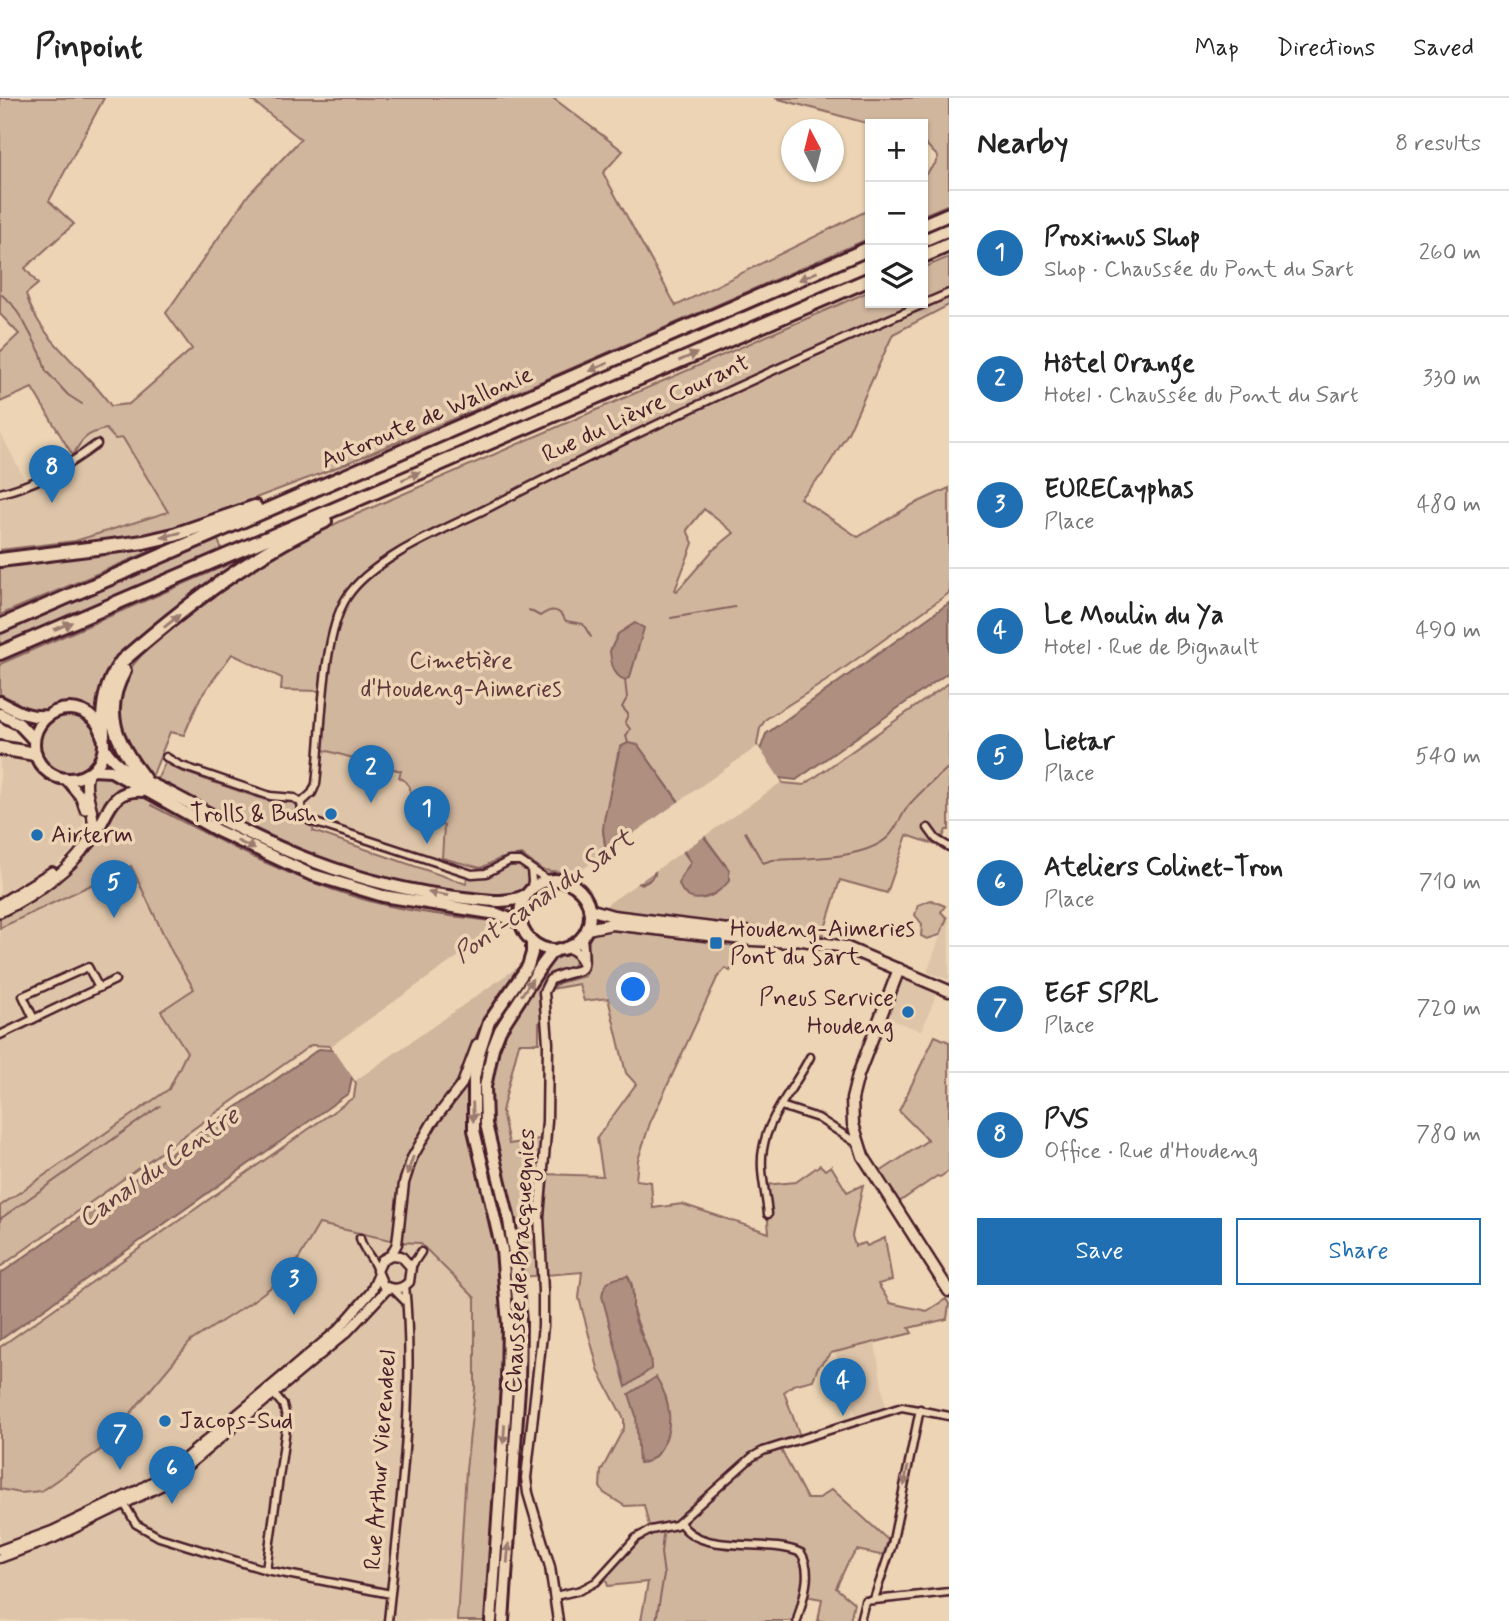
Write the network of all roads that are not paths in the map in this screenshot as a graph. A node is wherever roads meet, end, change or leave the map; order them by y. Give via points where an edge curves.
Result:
1 (949, 214) edge
2 (928, 223) edge
3 (949, 245) edge
4 (865, 250) edge
5 (928, 254) edge
6 (865, 281) edge
7 (949, 293) edge
8 (97, 444) dead end
9 (0, 493) edge
10 (283, 503) junction
11 (348, 503) junction
12 (0, 561) edge
13 (0, 626) edge
14 (148, 640) junction
15 (0, 653) edge
16 (0, 702) edge
17 (0, 714) edge
18 (48, 716) junction
19 (104, 741) junction
20 (35, 747) junction
21 (0, 748) edge
22 (166, 757) dead end
23 (91, 772) junction
24 (66, 779) junction
25 (144, 785) junction
26 (302, 803) junction
27 (928, 828) dead end
28 (87, 845) junction
29 (949, 847) edge
30 (531, 869) junction
31 (549, 881) junction
32 (528, 893) junction
33 (2, 906) edge
34 (589, 909) junction
35 (521, 923) junction
36 (584, 933) junction
37 (532, 941) junction
38 (805, 941) junction
39 (563, 948) junction
40 (583, 964) junction
41 (899, 969) junction
42 (115, 980) dead end
43 (949, 985) edge
44 (99, 988) junction
45 (949, 991) edge
46 (34, 1019) junction
47 (489, 1022) junction
48 (0, 1035) edge
49 (810, 1057) dead end
50 (781, 1106) junction
51 (858, 1144) junction
52 (768, 1214) dead end
53 (360, 1238) dead end
54 (370, 1254) junction
55 (389, 1256) junction
56 (405, 1259) junction
57 (411, 1267) junction
58 (378, 1273) junction
59 (405, 1285) junction
60 (391, 1288) junction
61 (949, 1291) edge
62 (406, 1303) junction
63 (271, 1391) junction
64 (920, 1409) junction
65 (949, 1416) edge
66 (122, 1502) junction
67 (680, 1522) junction
68 (0, 1550) edge
69 (0, 1558) edge
70 (266, 1570) junction
71 (949, 1592) edge
72 (391, 1594) junction
73 (555, 1596) junction
74 (874, 1599) junction
75 (388, 1621) edge
76 (491, 1621) edge
77 (503, 1621) edge
78 (558, 1621) edge
79 (797, 1621) edge
80 (860, 1621) edge

1 - 2 highway
3 - 5 highway
4 -> 10 highway, Autoroute de Wallonie
11 -> 6 highway, Autoroute de Wallonie
7 - 26 street, Rue du Lièvre Courant via 708,399 438,533 366,574 336,618 316,784
8 - 9 street via 52,473
10 -> 12 highway via 258,506 144,542
10 - 13 highway, Autoroute de Wallonie
14 -> 11 highway via 234,573 331,519
15 -> 11 highway, Autoroute de Wallonie
14 - 19 highway via 114,671 103,705
14 - 25 highway via 121,676 113,708 118,740
16 - 18 highway via 33,718
17 - 20 highway via 19,724
18 - 19 highway via 63,710 80,711 95,720
18 - 20 highway via 38,727
19 - 23 highway via 101,760
19 - 25 highway via 114,761
20 - 21 highway
20 - 24 highway via 40,765
22 - 26 street via 270,796
23 - 24 highway
23 - 25 highway via 111,771
23 - 28 main road via 85,786 93,826
24 - 33 main road via 81,797 87,820 84,839 46,876
25 - 28 highway via 115,797
32 -> 25 highway via 506,901 477,899 352,876 285,852
25 -> 35 highway via 218,831 310,874 383,896 497,914
26 - 30 street via 303,816 316,823 472,874 514,861
27 - 29 street
28 - 33 main road via 45,885
30 - 31 street
30 - 32 street
31 - 32 highway
31 - 34 highway via 575,886
32 - 35 highway
34 - 36 highway
34 - 38 main road
35 - 37 highway
36 - 38 main road via 612,924 779,943
36 - 39 highway
36 - 40 street
37 - 39 highway via 548,949
37 - 47 highway via 528,966
38 - 41 main road via 845,947
39 - 40 street via 576,952
77 -> 39 highway via 520,1322 509,1220 486,1124 485,1087 500,1030 551,953
40 - 73 street, Chaussée de Bracquegnies via 577,972 550,980 544,992 547,1121 538,1226 544,1309 526,1478
41 - 43 main road
41 - 45 main road
41 - 51 main road via 853,1092
42 - 44 street
44 - 46 street
44 - 46 street via 88,967 23,996
46 - 48 street
47 -> 55 street via 462,1084 412,1158 404,1183 397,1244
47 -> 76 highway via 475,1070 473,1120 502,1250 509,1333
49 - 50 street
50 - 51 street via 818,1118
50 - 52 street via 763,1147
51 - 61 main road
53 - 54 street
54 - 55 street
54 - 58 street
55 - 56 street
55 - 58 street via 379,1265
56 - 57 street
56 - 57 street via 420,1253
57 - 59 street
58 - 60 street
58 - 63 street via 372,1292 339,1329
59 - 60 street
59 - 62 street, Rue Arthur Vierendeel
60 - 62 street
60 - 63 street via 347,1332
62 - 72 street, Rue Arthur Vierendeel via 406,1411
63 - 66 street via 167,1483
63 - 70 street via 283,1405 287,1421
64 - 65 street
64 - 67 street via 902,1406 763,1451
64 -> 74 street via 892,1545
66 - 68 street
66 - 69 street via 54,1538
66 - 70 street via 136,1524 159,1537
67 - 73 street via 636,1538 589,1587
67 - 79 street via 702,1539 785,1547 801,1553 806,1581
70 - 72 street
71 - 74 street
72 - 75 street, Rue Arthur Vierendeel
73 - 78 street, Chaussée de Bracquegnies
74 - 80 street via 865,1601

